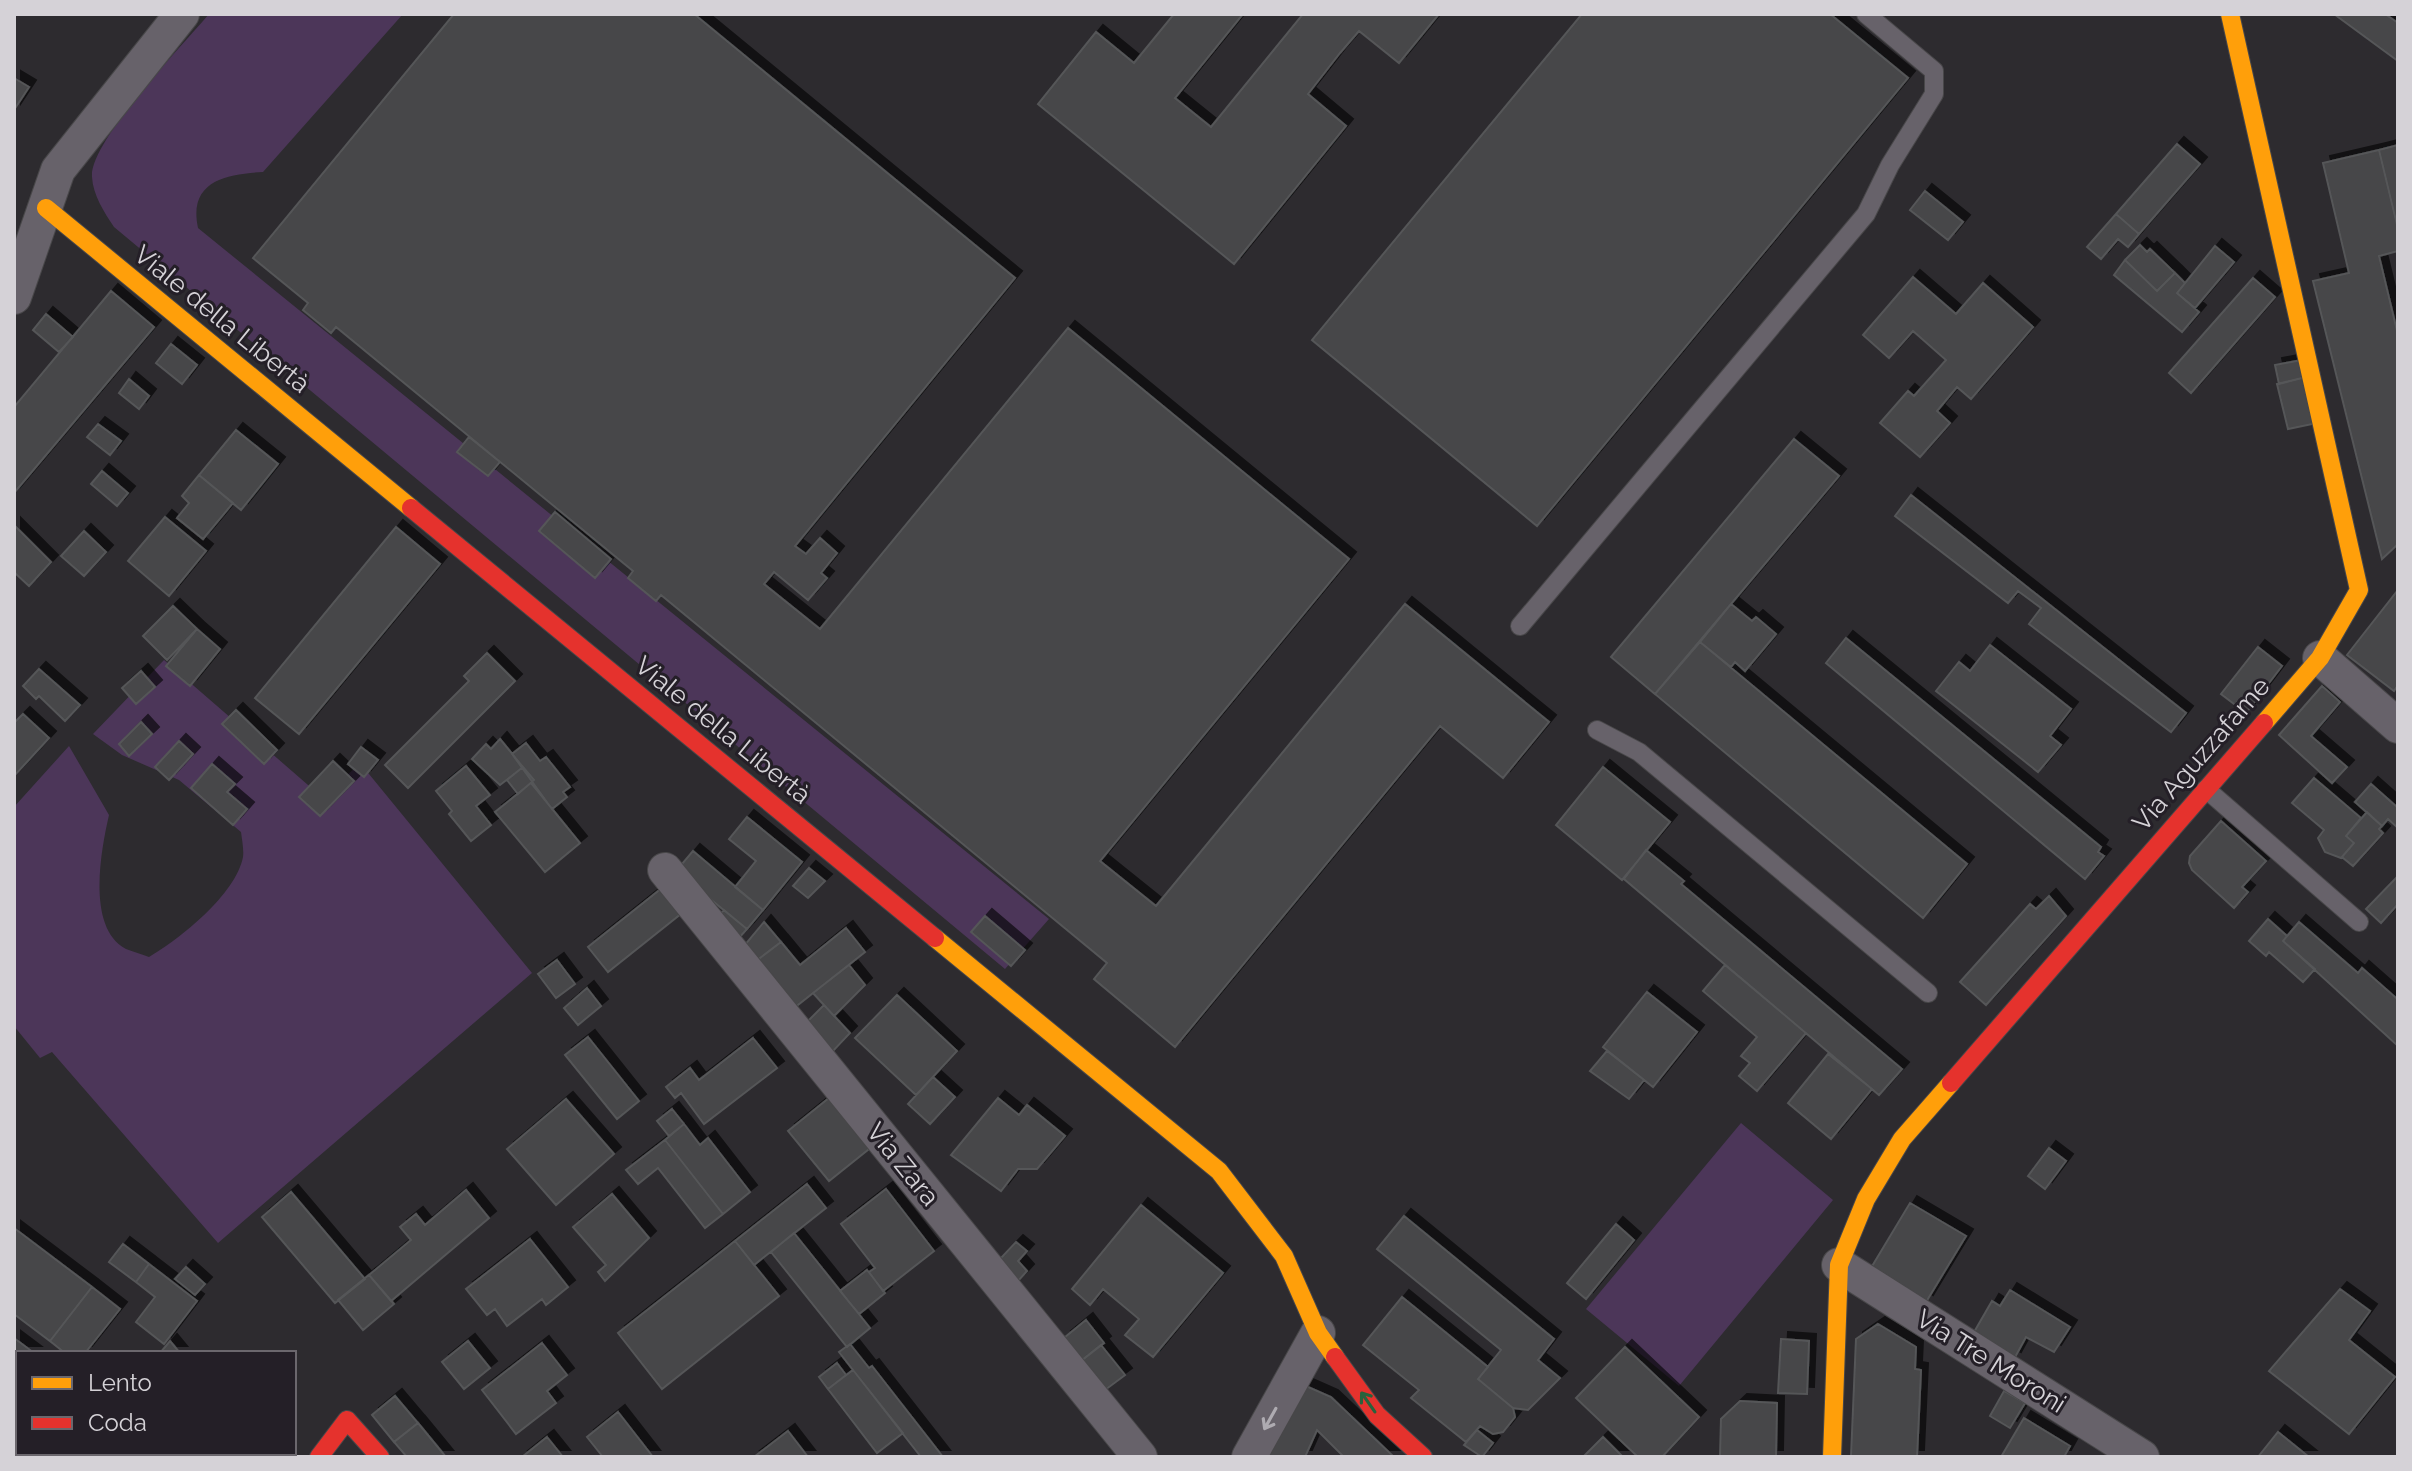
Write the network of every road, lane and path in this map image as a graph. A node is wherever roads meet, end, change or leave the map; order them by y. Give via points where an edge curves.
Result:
1 (182, 14) edge
2 (1866, 14) edge
3 (2230, 14) edge
4 (46, 208) junction
5 (21, 258) edge
6 (14, 297) edge
7 (1520, 626) dead end
8 (2320, 658) junction
9 (2398, 726) edge
10 (1597, 730) dead end
11 (2206, 789) junction
12 (665, 870) dead end
13 (2359, 922) dead end
14 (1928, 993) dead end
15 (1839, 1265) junction
16 (1318, 1333) junction
17 (319, 1457) edge
18 (380, 1457) edge
19 (1140, 1457) edge
20 (1249, 1457) edge
21 (1423, 1457) edge
22 (1832, 1457) edge
23 (2142, 1457) edge

1 - 4 street via 58,170
2 - 7 lane via 1934,71 1934,94 1866,214
3 - 8 street, Via Aguzzafame via 2359,590
4 - 5 street
4 - 16 street, Viale della Libertà via 1219,1171 1284,1256
5 - 6 street
8 - 9 street
8 - 11 street, Via Aguzzafame
10 - 14 lane via 1639,752
11 - 13 lane
11 - 15 street, Via Aguzzafame via 1902,1139 1866,1199
12 - 19 street, Via Zara
15 - 22 street, Via Aguzzafame
15 - 23 street, Via Tre Moroni
16 -> 20 street
21 -> 16 street, Viale della Libertà via 1377,1415
17 - 18 street via 347,1420

